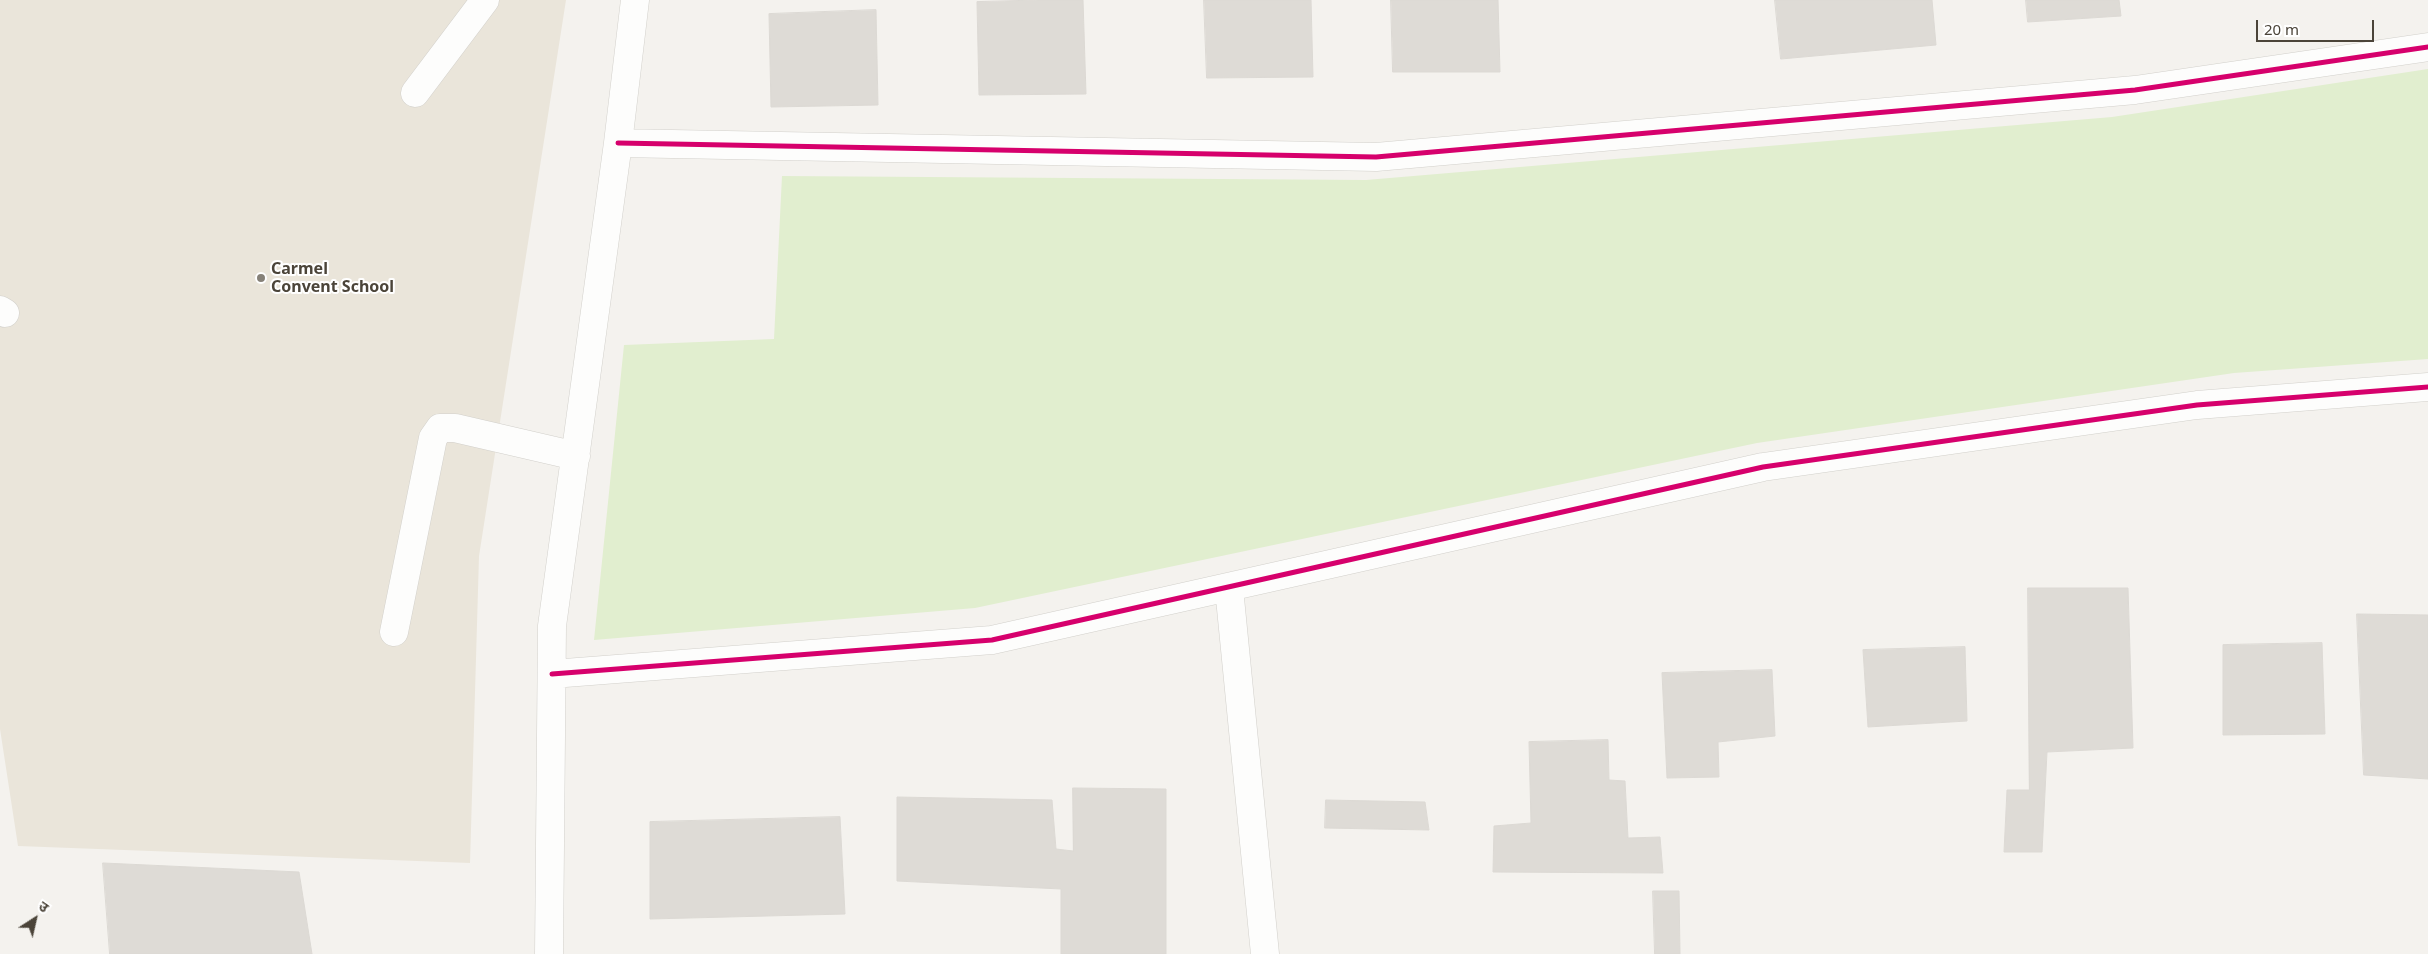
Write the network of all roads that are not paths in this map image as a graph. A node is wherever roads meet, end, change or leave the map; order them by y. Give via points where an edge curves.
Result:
1 (484, 0) edge
2 (634, 0) edge
3 (2428, 48) edge
4 (415, 94) dead end
5 (618, 143) junction
6 (2428, 386) edge
7 (576, 456) junction
8 (1229, 588) junction
9 (394, 632) dead end
10 (552, 674) junction
11 (549, 954) edge
12 (1266, 954) edge

1 - 4 street
2 - 5 street
3 - 5 street via 2136,90 1376,157
5 - 7 street
6 - 8 street via 2197,405 1763,467
7 - 9 street via 456,428 440,428 433,438
7 - 10 street via 552,626
8 - 10 street via 992,640
8 - 12 street
10 - 11 street

